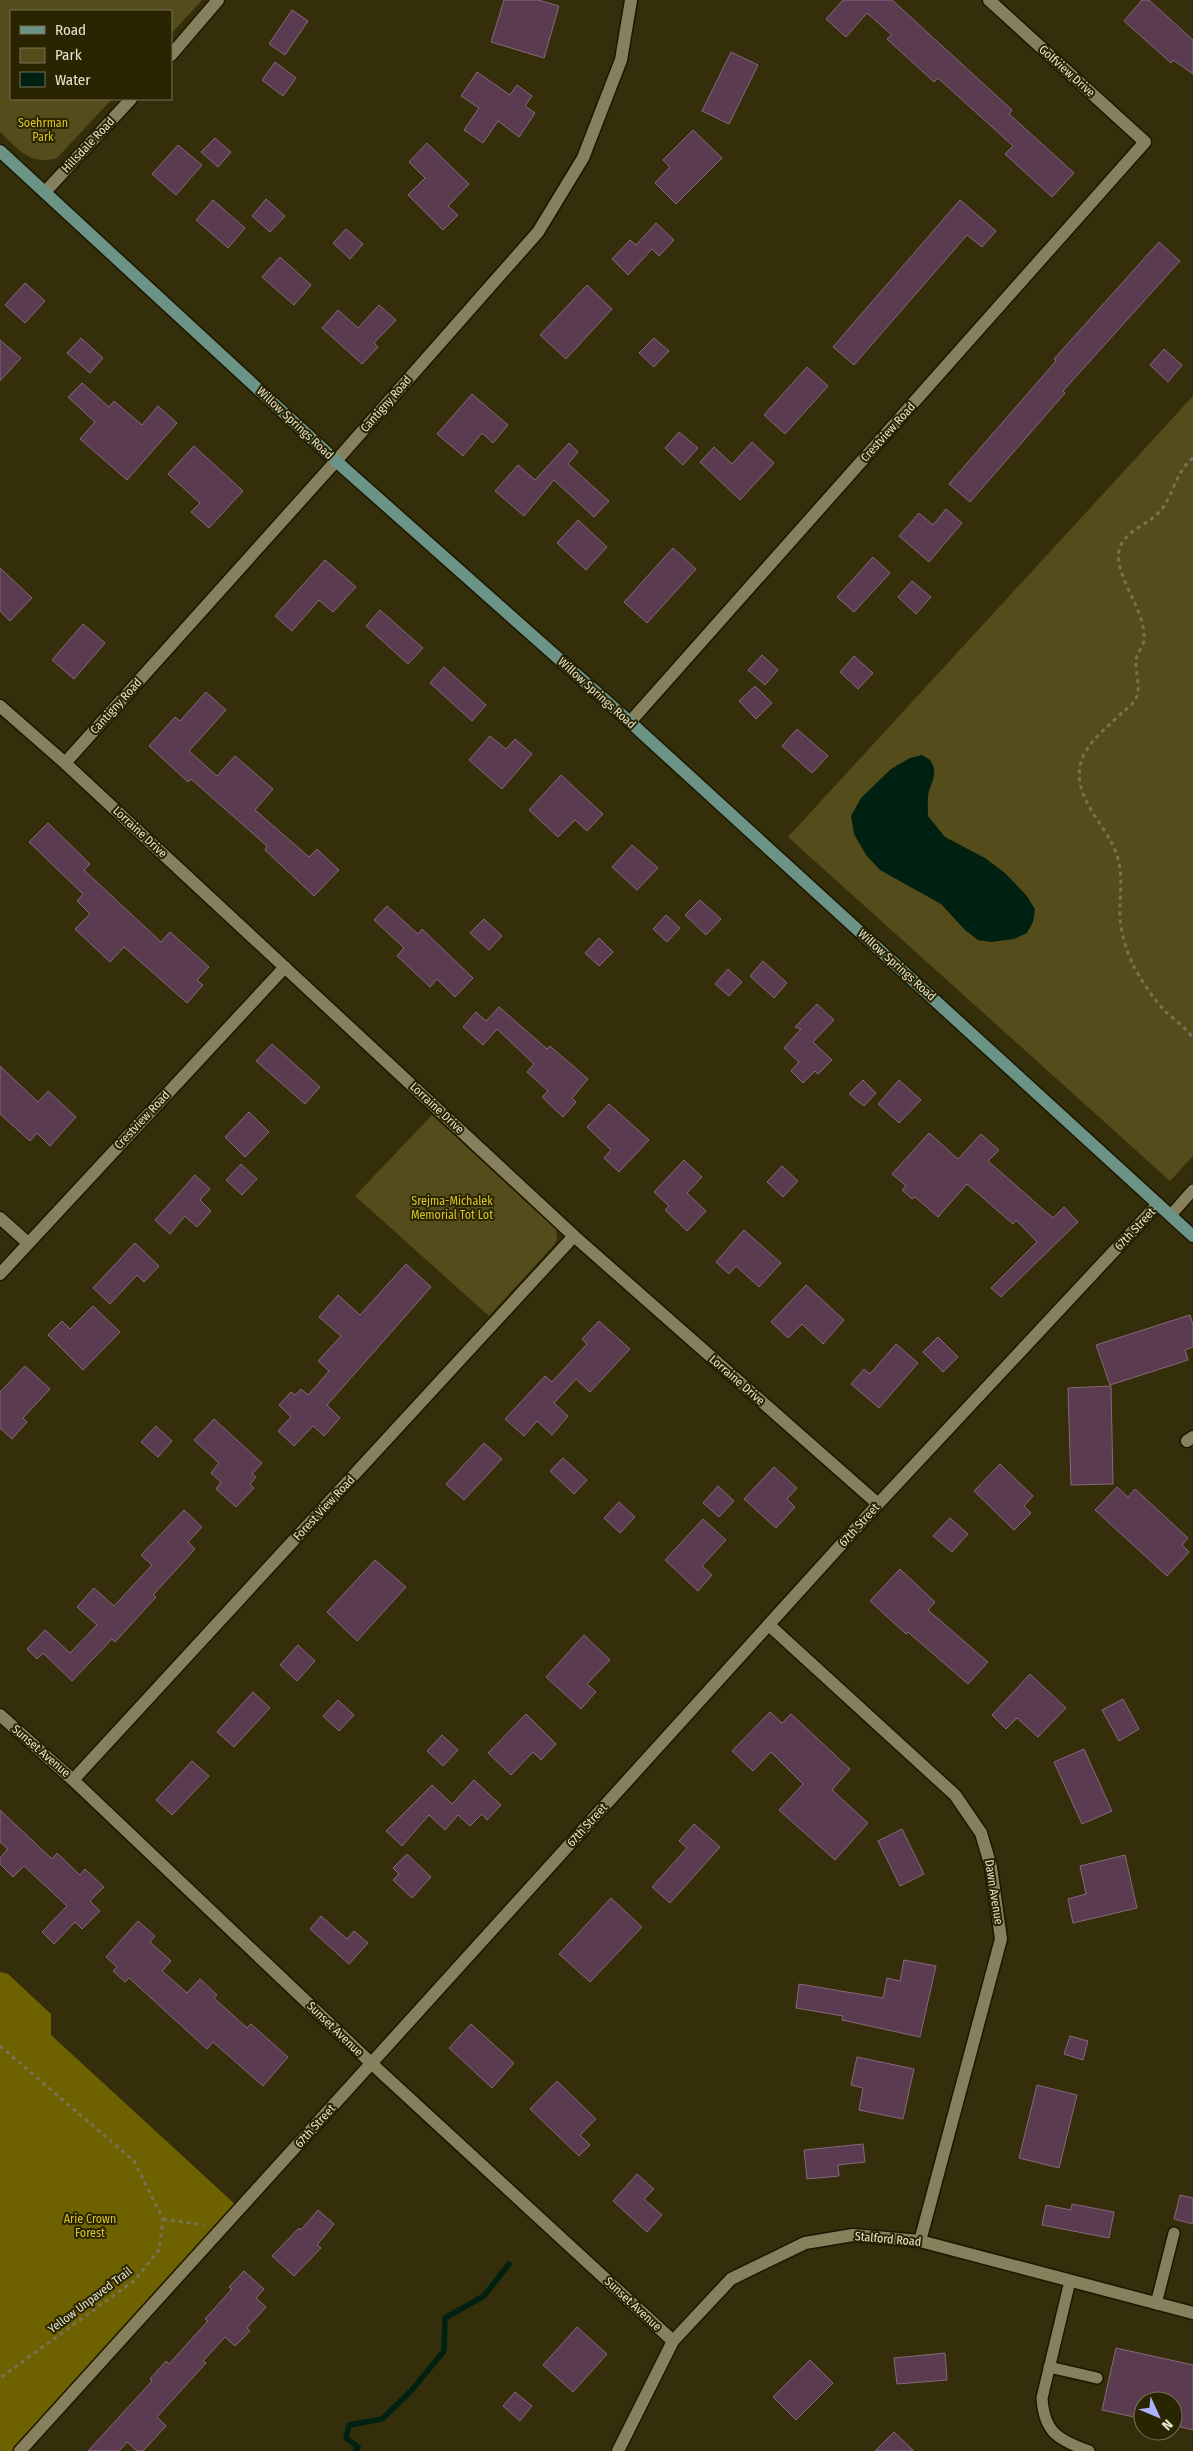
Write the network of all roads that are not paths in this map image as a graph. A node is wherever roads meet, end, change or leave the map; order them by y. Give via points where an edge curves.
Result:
1 (218, 0) edge
2 (631, 0) edge
3 (989, 0) edge
4 (172, 54) edge
5 (130, 100) edge
6 (1145, 142) joint
7 (0, 151) edge
8 (45, 192) junction
9 (336, 461) junction
10 (0, 706) edge
11 (630, 722) junction
12 (64, 763) junction
13 (285, 967) junction
14 (1193, 1190) edge
15 (1158, 1204) junction
16 (1171, 1216) junction
17 (0, 1218) edge
18 (574, 1236) junction
19 (1193, 1236) edge
20 (28, 1243) junction
21 (0, 1274) edge
22 (878, 1504) junction
23 (768, 1625) junction
24 (0, 1715) edge
25 (73, 1780) junction
26 (371, 2063) junction
27 (1174, 2233) dead end
28 (920, 2241) junction
29 (1070, 2281) junction
30 (1156, 2304) junction
31 (1193, 2314) edge
32 (673, 2341) junction
33 (1049, 2367) junction
34 (1097, 2378) dead end
35 (20, 2451) edge
36 (618, 2451) edge
37 (1088, 2451) edge

1 - 4 street
2 - 9 street, Cantigny Road via 621,60 583,158 538,232
3 - 6 street, Golfview Drive
5 - 8 street, Hillsdale Road
6 - 11 street, Crestview Road
7 - 8 main road, Willow Springs Road
8 - 9 main road, Willow Springs Road
9 - 11 main road, Willow Springs Road
9 - 12 street, Cantigny Road
10 - 12 street, Lorraine Drive
11 - 15 main road, Willow Springs Road
12 - 13 street, Lorraine Drive
13 - 18 street, Lorraine Drive
13 - 20 street, Crestview Road
14 - 16 lane
15 - 16 main road, Willow Springs Road
15 - 22 street, 67th Street
16 - 19 main road, Willow Springs Road
17 - 20 street
18 - 22 street, Lorraine Drive
18 - 25 street, Forest View Road
20 - 21 street, Crestview Road
22 - 23 street, 67th Street
23 - 26 street, 67th Street
23 - 28 street, Dawn Avenue via 955,1795 981,1833 991,1866 1001,1939
24 - 25 street, Sunset Avenue
25 - 26 street, Sunset Avenue
26 - 32 street, Sunset Avenue
26 - 35 street, 67th Street
27 - 30 lane
28 - 29 street, Stalford Road
28 - 32 street, Stalford Road via 854,2235 805,2243 731,2279
29 - 30 street, Stalford Road
29 - 33 lane
30 - 31 street, Stalford Road
32 - 36 street, Stalford Road
33 - 34 lane
33 - 37 lane via 1042,2398 1043,2415 1050,2428 1065,2443

